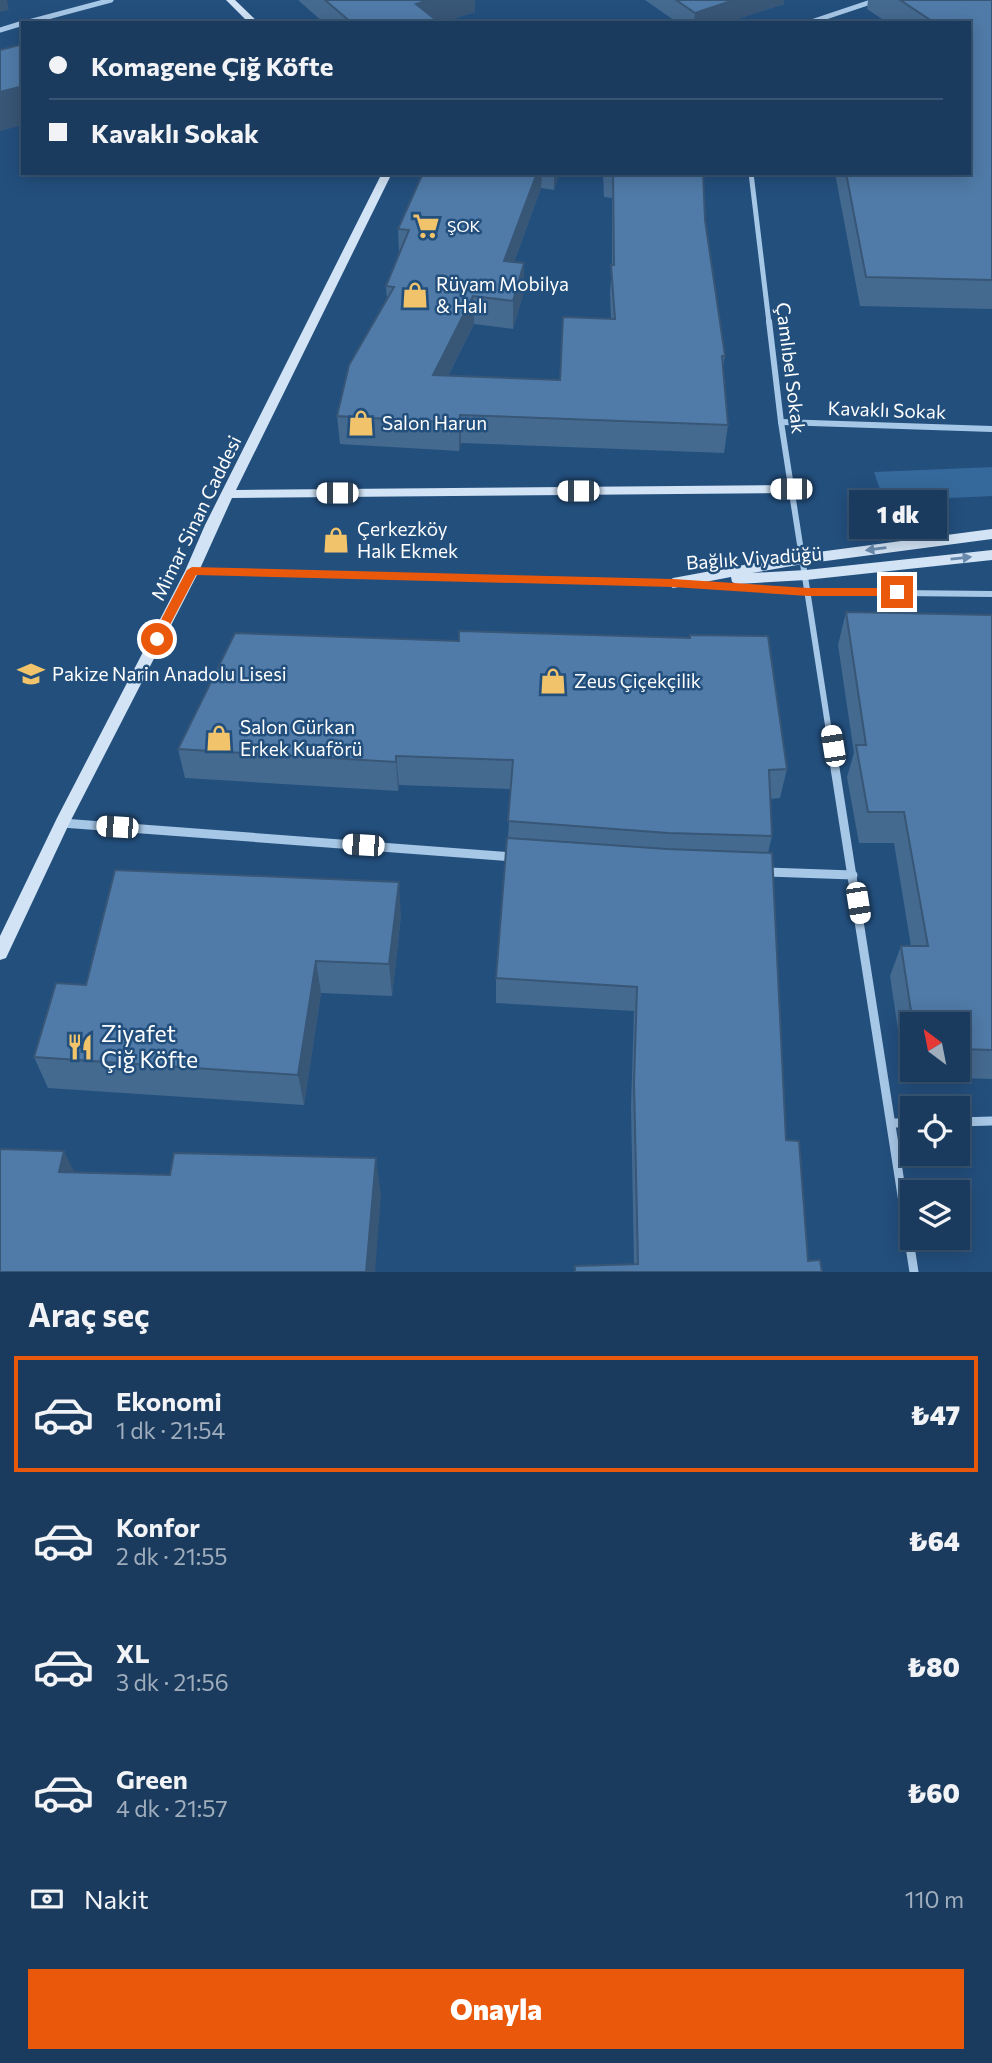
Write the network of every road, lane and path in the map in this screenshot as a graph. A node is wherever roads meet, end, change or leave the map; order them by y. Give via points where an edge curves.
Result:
1 (110, 0) edge
2 (877, 0) edge
3 (234, 3) edge
4 (31, 21) edge
5 (253, 21) edge
6 (814, 21) edge
7 (21, 24) edge
8 (0, 30) edge
9 (386, 175) edge
10 (751, 175) edge
11 (781, 422) junction
12 (992, 429) edge
13 (791, 489) junction
14 (230, 494) junction
15 (992, 534) edge
16 (992, 555) edge
17 (803, 559) junction
18 (192, 570) junction
19 (806, 575) junction
20 (673, 583) junction
21 (808, 592) junction
22 (992, 594) edge
23 (62, 823) junction
24 (528, 858) edge
25 (759, 872) edge
26 (853, 875) junction
27 (0, 953) edge
28 (992, 1121) edge
29 (970, 1122) edge
30 (892, 1123) junction
31 (900, 1123) edge
32 (914, 1272) edge

1 - 4 street
2 - 6 street
3 - 5 street
7 - 8 street
9 - 14 street, Mimar Sinan Caddesi
10 - 11 street, Çamlıbel Sokak
11 - 12 street, Kavaklı Sokak
11 - 13 street, Çamlıbel Sokak
13 - 14 street
13 - 17 street, Çamlıbel Sokak
14 - 18 street, Mimar Sinan Caddesi
15 -> 17 street, Bağlık Viyadüğü
19 -> 16 street, Bağlık Viyadüğü
17 - 19 street, Çamlıbel Sokak
17 - 20 street, Bağlık Viyadüğü
18 - 20 street
18 - 23 street, Mimar Sinan Caddesi
19 - 20 street, Bağlık Viyadüğü
19 - 21 street, Çamlıbel Sokak
20 - 21 street
21 - 22 street
21 - 26 street, Çamlıbel Sokak
23 - 24 street
23 - 27 street, Mimar Sinan Caddesi
25 - 26 street
26 - 30 street, Çamlıbel Sokak
28 - 29 street
30 - 31 street
30 - 32 street, Çamlıbel Sokak

